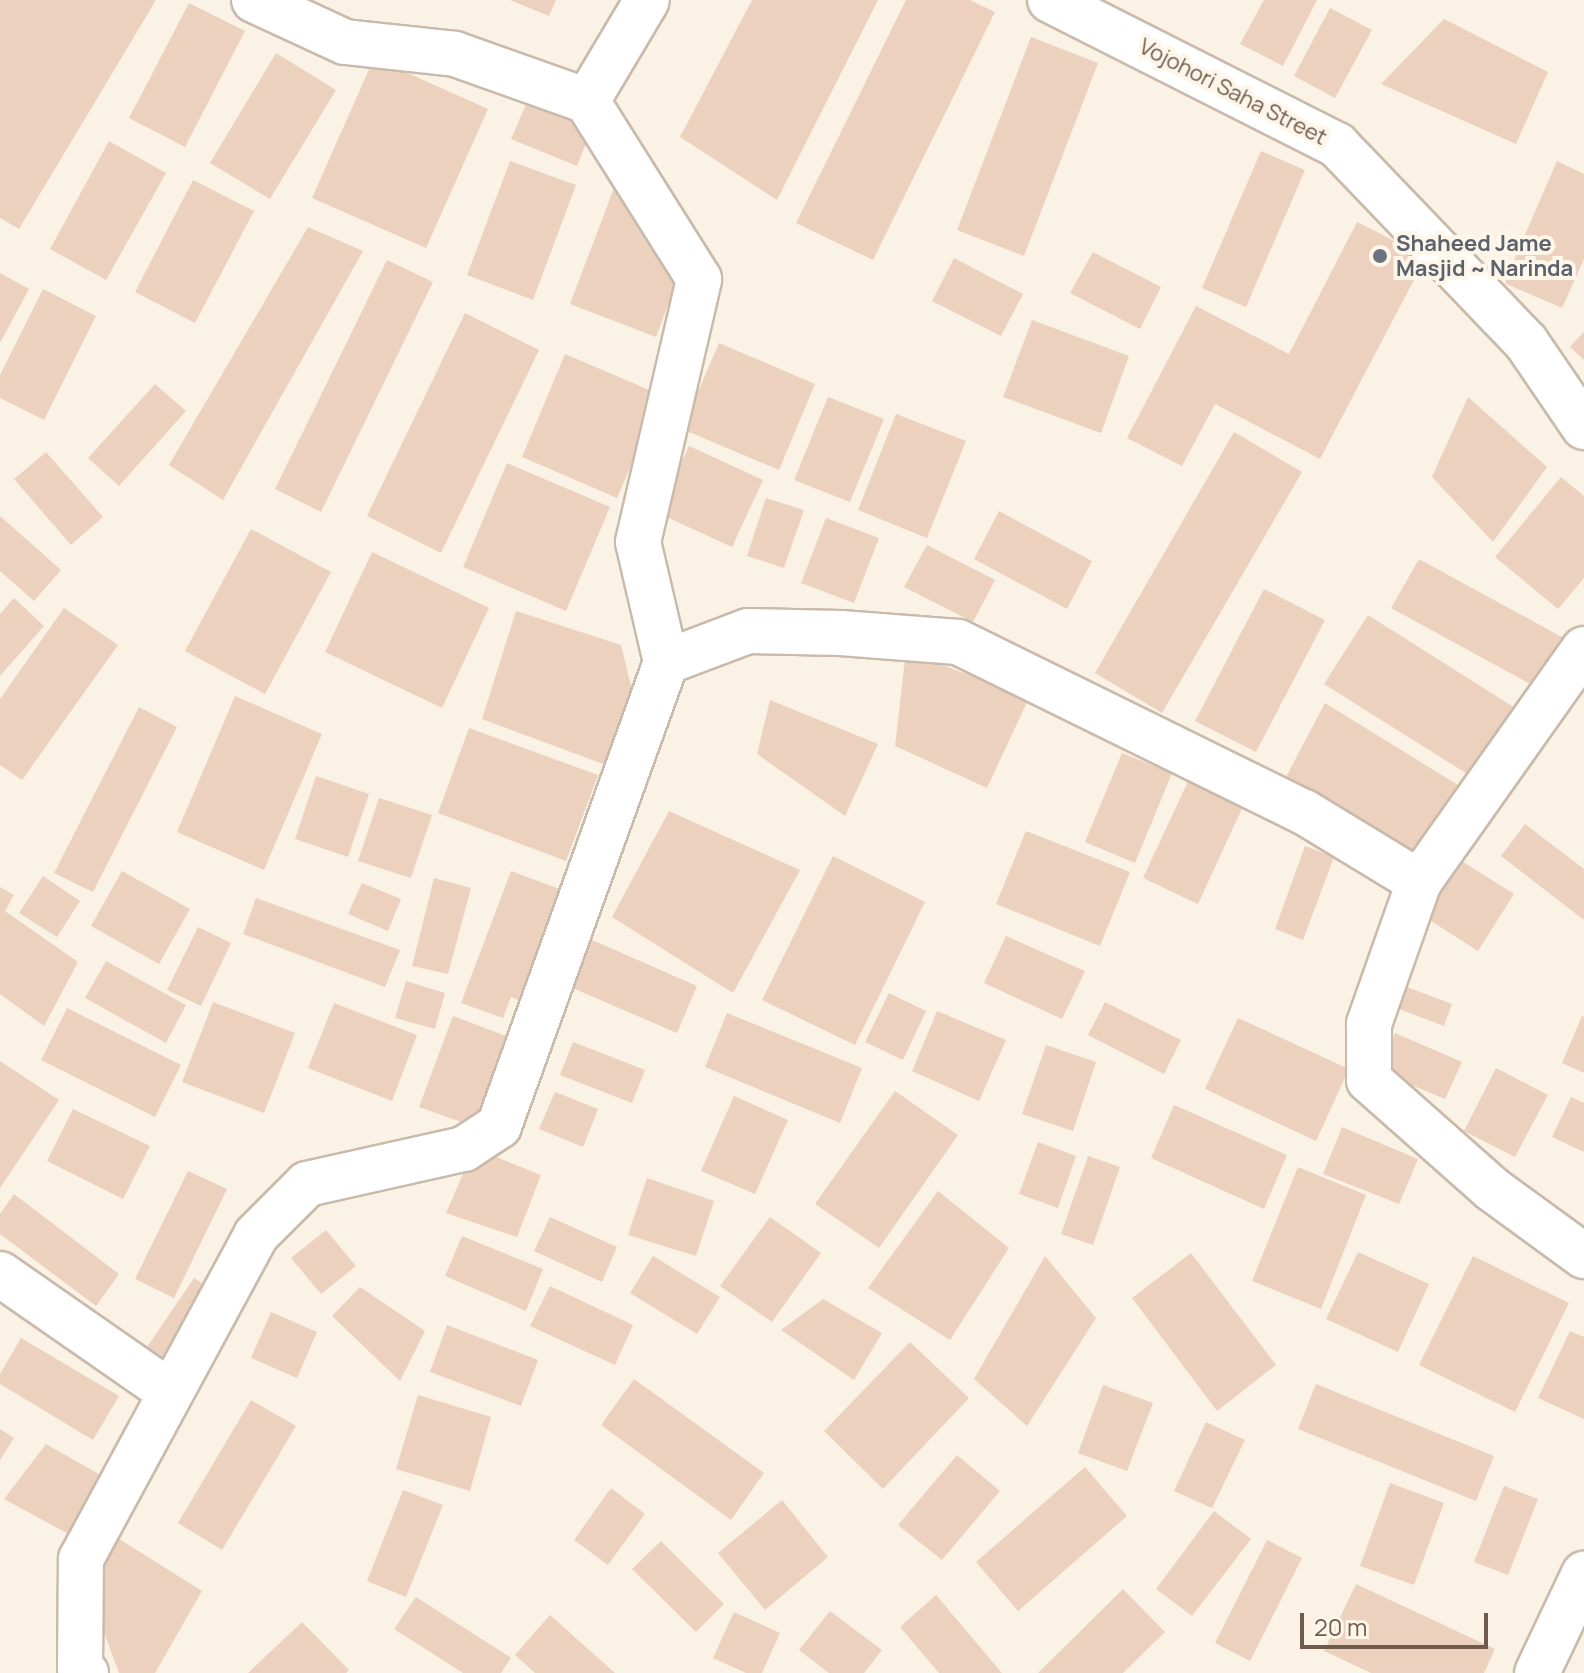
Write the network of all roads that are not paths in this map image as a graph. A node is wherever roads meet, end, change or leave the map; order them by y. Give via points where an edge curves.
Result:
1 (254, 0) edge
2 (647, 0) edge
3 (1050, 0) edge
4 (587, 101) junction
5 (1584, 427) edge
6 (1584, 649) edge
7 (666, 662) junction
8 (1419, 882) junction
9 (1584, 1256) edge
10 (0, 1274) edge
11 (170, 1392) junction
12 (1584, 1574) edge
13 (86, 1673) edge
14 (1537, 1673) edge

1 - 4 street via 345,42 455,54
2 - 4 street
3 - 5 street, Vojohori Saha Street via 1337,145 1526,342
4 - 7 street via 699,279 638,542
6 - 8 street
7 - 8 street via 748,631 958,642 1304,812
7 - 11 street via 499,1126 464,1149 307,1184 256,1235
8 - 9 street via 1369,1024 1369,1080 1492,1189
10 - 11 street
11 - 13 street via 81,1559 80,1668
12 - 14 street

